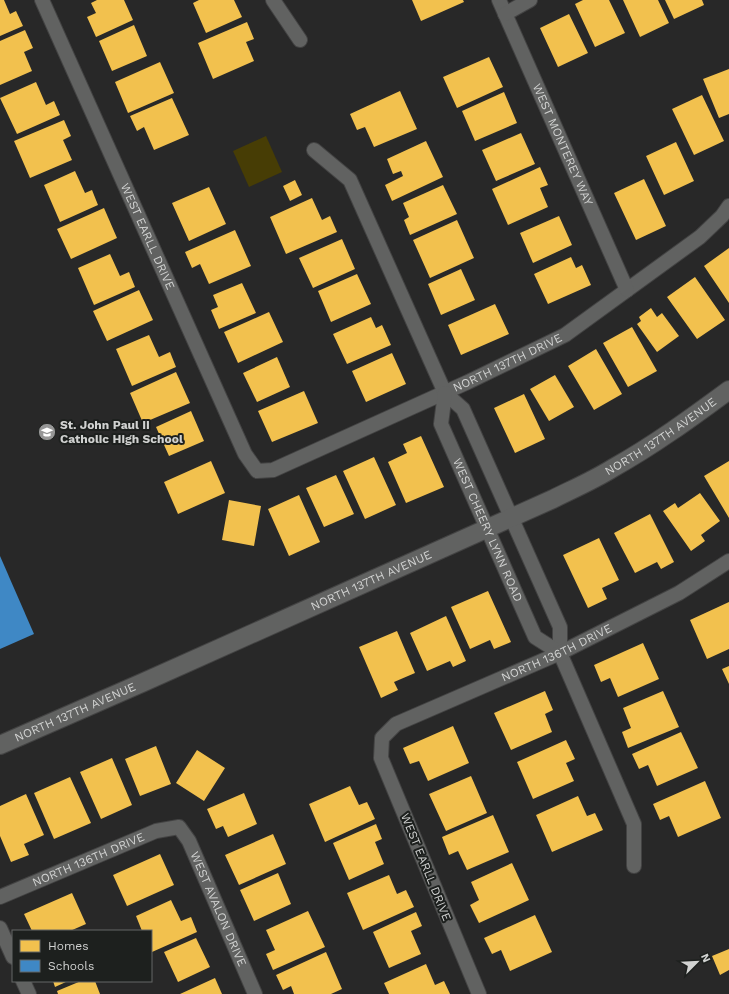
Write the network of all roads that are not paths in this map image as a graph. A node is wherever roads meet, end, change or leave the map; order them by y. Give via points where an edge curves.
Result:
1 (42, 0) edge
2 (273, 0) edge
3 (499, 0) edge
4 (530, 0) edge
5 (505, 14) junction
6 (300, 40) dead end
7 (314, 150) dead end
8 (729, 206) edge
9 (627, 290) junction
10 (729, 390) edge
11 (445, 393) junction
12 (257, 471) joint
13 (512, 518) junction
14 (488, 528) junction
15 (729, 561) edge
16 (560, 653) junction
17 (382, 738) joint
18 (0, 745) edge
19 (179, 827) joint
20 (634, 866) dead end
21 (0, 897) edge
22 (0, 928) edge
23 (12, 956) edge
24 (24, 982) edge
25 (29, 994) edge
26 (255, 994) edge
27 (479, 994) edge

1 - 12 street, WEST EARLL DRIVE via 245,454
2 - 6 street
3 - 5 street, WEST MONTEREY WAY
4 - 5 street
5 - 9 street, WEST MONTEREY WAY
7 - 11 street, WEST CHEERY LYNN ROAD via 350,180
8 - 9 street, NORTH 137TH DRIVE via 700,237
9 - 11 street, NORTH 137TH DRIVE via 565,335
10 - 13 street, NORTH 137TH AVENUE via 612,469
11 - 12 street, NORTH 137TH DRIVE via 273,470
11 - 13 street, WEST CHEERY LYNN ROAD via 464,409
11 - 14 street, WEST CHEERY LYNN ROAD via 442,424
13 - 14 street, NORTH 137TH AVENUE
13 - 16 street, WEST CHEERY LYNN ROAD via 560,627
14 - 16 street, WEST CHEERY LYNN ROAD via 535,637
14 - 18 street, NORTH 137TH AVENUE
15 - 16 street, NORTH 136TH DRIVE via 679,594
16 - 17 street, NORTH 136TH DRIVE via 396,724
16 - 20 street, WEST CHEERY LYNN ROAD via 634,824
17 - 27 street, WEST EARLL DRIVE via 381,758
19 - 21 street, NORTH 136TH DRIVE via 156,831
19 - 26 street, WEST AVALON DRIVE via 189,841
22 - 23 street
24 - 25 street

